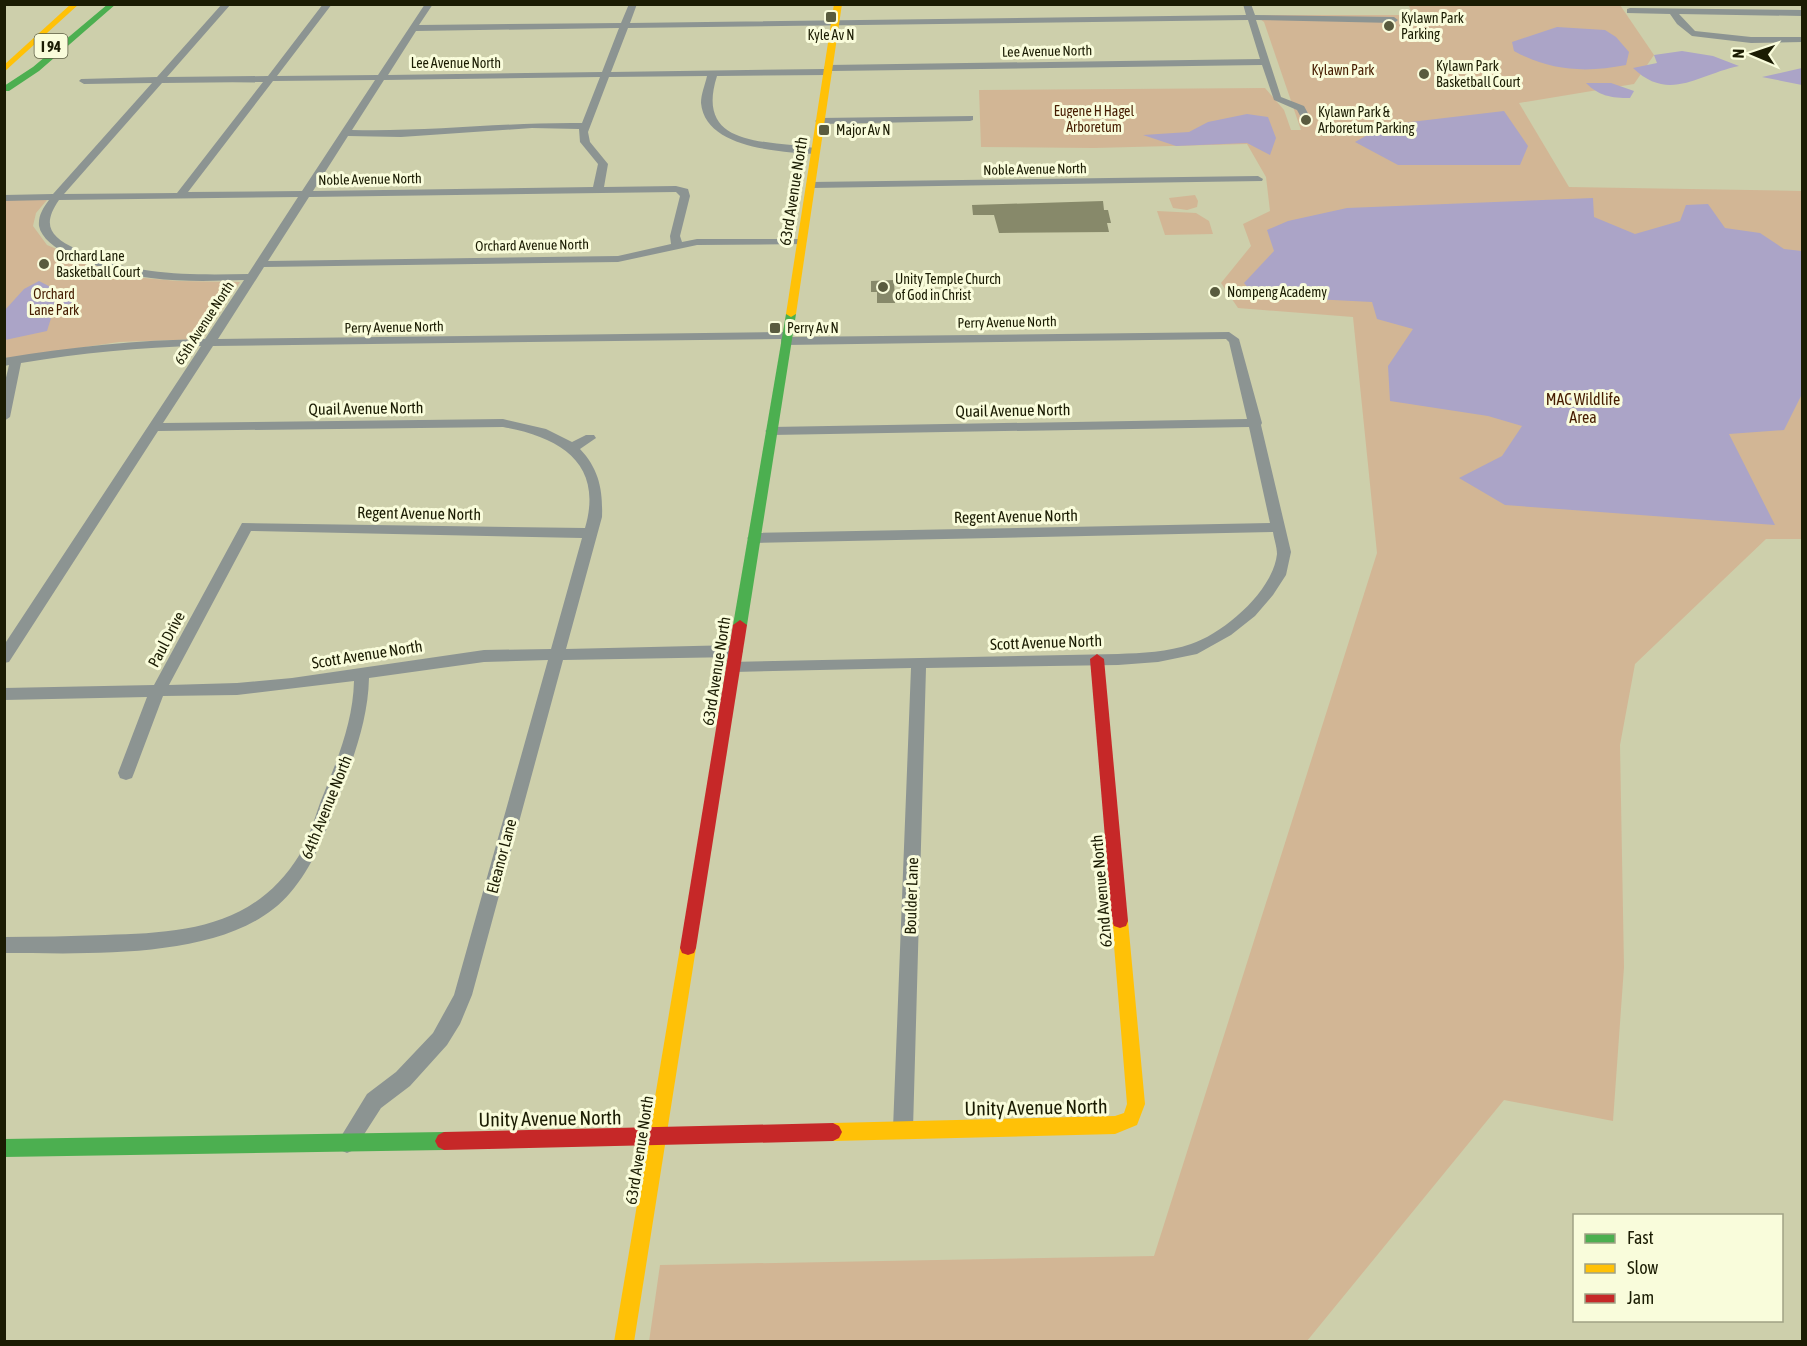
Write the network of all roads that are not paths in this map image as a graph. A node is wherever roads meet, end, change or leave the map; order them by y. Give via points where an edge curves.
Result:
1 (76, 4) edge
2 (97, 4) edge
3 (113, 4) edge
4 (227, 4) edge
5 (328, 4) edge
6 (429, 4) edge
7 (633, 4) edge
8 (838, 4) edge
9 (1248, 4) edge
10 (1630, 11) dead end
11 (47, 12) dead end
12 (1673, 12) junction
13 (1801, 15) edge
14 (1252, 17) junction
15 (1394, 20) dead end
16 (835, 22) junction
17 (625, 27) junction
18 (414, 28) junction
19 (1803, 40) edge
20 (4, 59) edge
21 (1266, 62) junction
22 (4, 70) edge
23 (828, 70) junction
24 (713, 73) junction
25 (605, 75) junction
26 (382, 77) junction
27 (271, 78) junction
28 (160, 80) junction
29 (84, 81) dead end
30 (5, 90) edge
31 (970, 118) dead end
32 (1306, 119) dead end
33 (820, 121) junction
34 (585, 126) junction
35 (346, 133) junction
36 (816, 152) junction
37 (1258, 179) dead end
38 (811, 185) junction
39 (598, 190) junction
40 (307, 194) junction
41 (180, 196) junction
42 (56, 197) junction
43 (4, 198) edge
44 (801, 242) junction
45 (677, 246) junction
46 (261, 264) junction
47 (252, 277) junction
48 (1229, 335) joint
49 (786, 338) junction
50 (208, 344) junction
51 (10, 361) edge
52 (4, 417) edge
53 (1256, 423) junction
54 (154, 427) junction
55 (771, 431) junction
56 (590, 438) dead end
57 (573, 447) junction
58 (247, 526) joint
59 (1280, 527) junction
60 (591, 533) junction
61 (754, 538) junction
62 (557, 654) junction
63 (4, 658) edge
64 (735, 659) junction
65 (1097, 659) junction
66 (919, 663) junction
67 (362, 673) junction
68 (158, 692) junction
69 (4, 694) edge
70 (126, 773) dead end
71 (4, 945) edge
72 (1131, 1119) joint
73 (903, 1129) junction
74 (659, 1135) junction
75 (347, 1143) junction
76 (4, 1148) edge
77 (624, 1341) edge

1 - 22 main road, I 94
2 - 30 main road, I 94
3 - 30 main road
4 - 28 street
5 - 27 street
6 - 18 street, 65th Avenue North
7 - 17 street
8 - 16 main road, 63rd Avenue North
9 - 14 street
10 - 12 street
11 - 20 main road
12 - 13 street
12 - 19 street via 1692,33 1751,40
14 - 15 street
14 - 16 street
14 - 21 street
16 - 17 street
16 - 23 main road, 63rd Avenue North
17 - 18 street
17 - 25 street
18 - 26 street, 65th Avenue North
21 - 23 street, Lee Avenue North
21 - 32 street via 1277,98 1301,108
23 - 24 street, Lee Avenue North
23 - 33 main road, 63rd Avenue North
24 - 25 street, Lee Avenue North
24 - 36 street via 707,113 722,130 765,147
25 - 26 street, Lee Avenue North
25 - 34 street
26 - 27 street, Lee Avenue North
26 - 35 street, 65th Avenue North
27 - 28 street, Lee Avenue North
27 - 41 street
28 - 29 street, Lee Avenue North
28 - 42 street
31 - 33 street
33 - 36 main road, 63rd Avenue North
34 - 35 street
34 - 39 street via 585,142 603,164
35 - 40 street, 65th Avenue North
36 - 38 main road, 63rd Avenue North
37 - 38 street, Noble Avenue North
38 - 44 main road, 63rd Avenue North
39 - 40 street, Noble Avenue North
39 - 45 street, Noble Avenue North via 684,190 675,236
40 - 41 street, Noble Avenue North
40 - 46 street, 65th Avenue North
41 - 42 street, Noble Avenue North
42 - 43 street, Noble Avenue North
42 - 47 street via 44,221 49,236 66,249 102,265 158,277
44 - 45 street, Orchard Avenue North
44 - 49 main road, 63rd Avenue North
45 - 46 street, Orchard Avenue North via 618,259
46 - 47 street, 65th Avenue North
47 - 50 street, 65th Avenue North
48 - 49 street, Perry Avenue North
48 - 53 street, Scott Avenue North via 1235,340
49 - 50 street, Perry Avenue North
49 - 55 main road, 63rd Avenue North
50 - 51 street, Perry Avenue North via 118,346
50 - 54 street, 65th Avenue North
51 - 52 street
53 - 55 street, Quail Avenue North
53 - 59 street, Scott Avenue North
54 - 57 street, Quail Avenue North via 482,422 523,426
54 - 63 street, 65th Avenue North
55 - 61 main road, 63rd Avenue North
56 - 57 street
57 - 60 street, Quail Avenue North via 584,459 596,486
58 - 60 street, Regent Avenue North
58 - 68 street, Paul Drive
59 - 61 street, Regent Avenue North
59 - 65 street, Scott Avenue North via 1284,552 1277,580 1232,626 1194,649
60 - 62 street, Eleanor Lane
61 - 64 main road, 63rd Avenue North
62 - 64 street, Scott Avenue North
62 - 67 street, Scott Avenue North via 484,656
62 - 75 street, Eleanor Lane via 463,995 440,1039 424,1059 374,1101
64 - 66 street, Scott Avenue North
64 - 74 main road, 63rd Avenue North
65 - 66 street, Scott Avenue North
65 - 72 main road, 62nd Avenue North via 1136,1104
66 - 73 street, Boulder Lane
67 - 68 street, Scott Avenue North via 237,689
67 - 71 street, 64th Avenue North via 353,736 312,845 287,885 247,918 219,931 163,942
68 - 69 street, Scott Avenue North
68 - 70 street, Paul Drive
72 - 73 main road, Unity Avenue North via 1115,1125
73 - 74 main road, Unity Avenue North
74 - 75 main road, Unity Avenue North
74 - 77 main road, 63rd Avenue North
75 - 76 main road, Unity Avenue North

